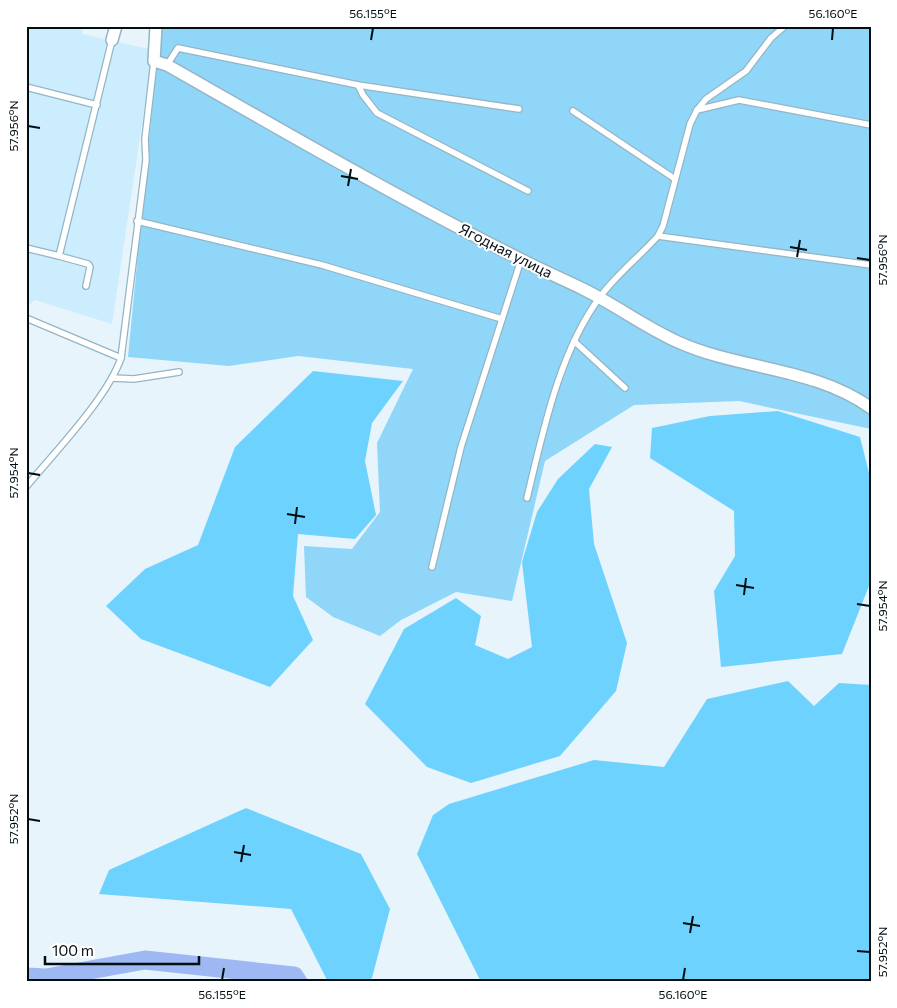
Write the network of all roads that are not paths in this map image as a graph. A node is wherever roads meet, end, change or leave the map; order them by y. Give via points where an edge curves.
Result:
1 (116, 26) edge
2 (156, 26) edge
3 (785, 26) edge
4 (112, 40) joint
5 (154, 61) junction
6 (167, 64) junction
7 (358, 85) junction
8 (26, 87) edge
9 (96, 105) junction
10 (519, 109) dead end
11 (697, 110) junction
12 (573, 111) dead end
13 (871, 125) edge
14 (675, 179) junction
15 (528, 191) dead end
16 (137, 221) junction
17 (658, 236) junction
18 (26, 248) edge
19 (59, 256) junction
20 (521, 260) junction
21 (871, 265) edge
22 (86, 286) dead end
23 (600, 297) junction
24 (26, 318) edge
25 (502, 319) junction
26 (574, 341) junction
27 (121, 358) junction
28 (179, 372) dead end
29 (112, 378) junction
30 (625, 388) dead end
31 (871, 408) edge
32 (26, 487) edge
33 (528, 498) dead end
34 (432, 566) dead end

1 - 4 street
2 - 5 street
3 - 11 lane via 771,38 746,71 706,99
4 - 9 lane
5 - 6 street, Ягодная улица
5 - 16 lane via 145,139 146,160
6 - 7 lane via 178,48
6 - 20 street, Ягодная улица via 303,143
7 - 10 lane
7 - 15 lane via 377,113
8 - 9 lane
9 - 19 lane
11 - 13 lane via 739,100
11 - 14 lane
12 - 14 lane
14 - 17 lane
16 - 25 lane via 322,265
16 - 27 lane
17 - 21 lane
17 - 23 lane
18 - 19 lane
19 - 22 lane via 88,264
20 - 23 street, Ягодная улица
20 - 25 lane
23 - 26 lane
23 - 31 street, Ягодная улица via 636,321 679,342 728,359 818,381 854,396
24 - 27 lane
25 - 34 lane via 461,447
26 - 30 lane
26 - 33 lane via 545,423
27 - 29 lane
28 - 29 lane via 134,379
29 - 32 lane

